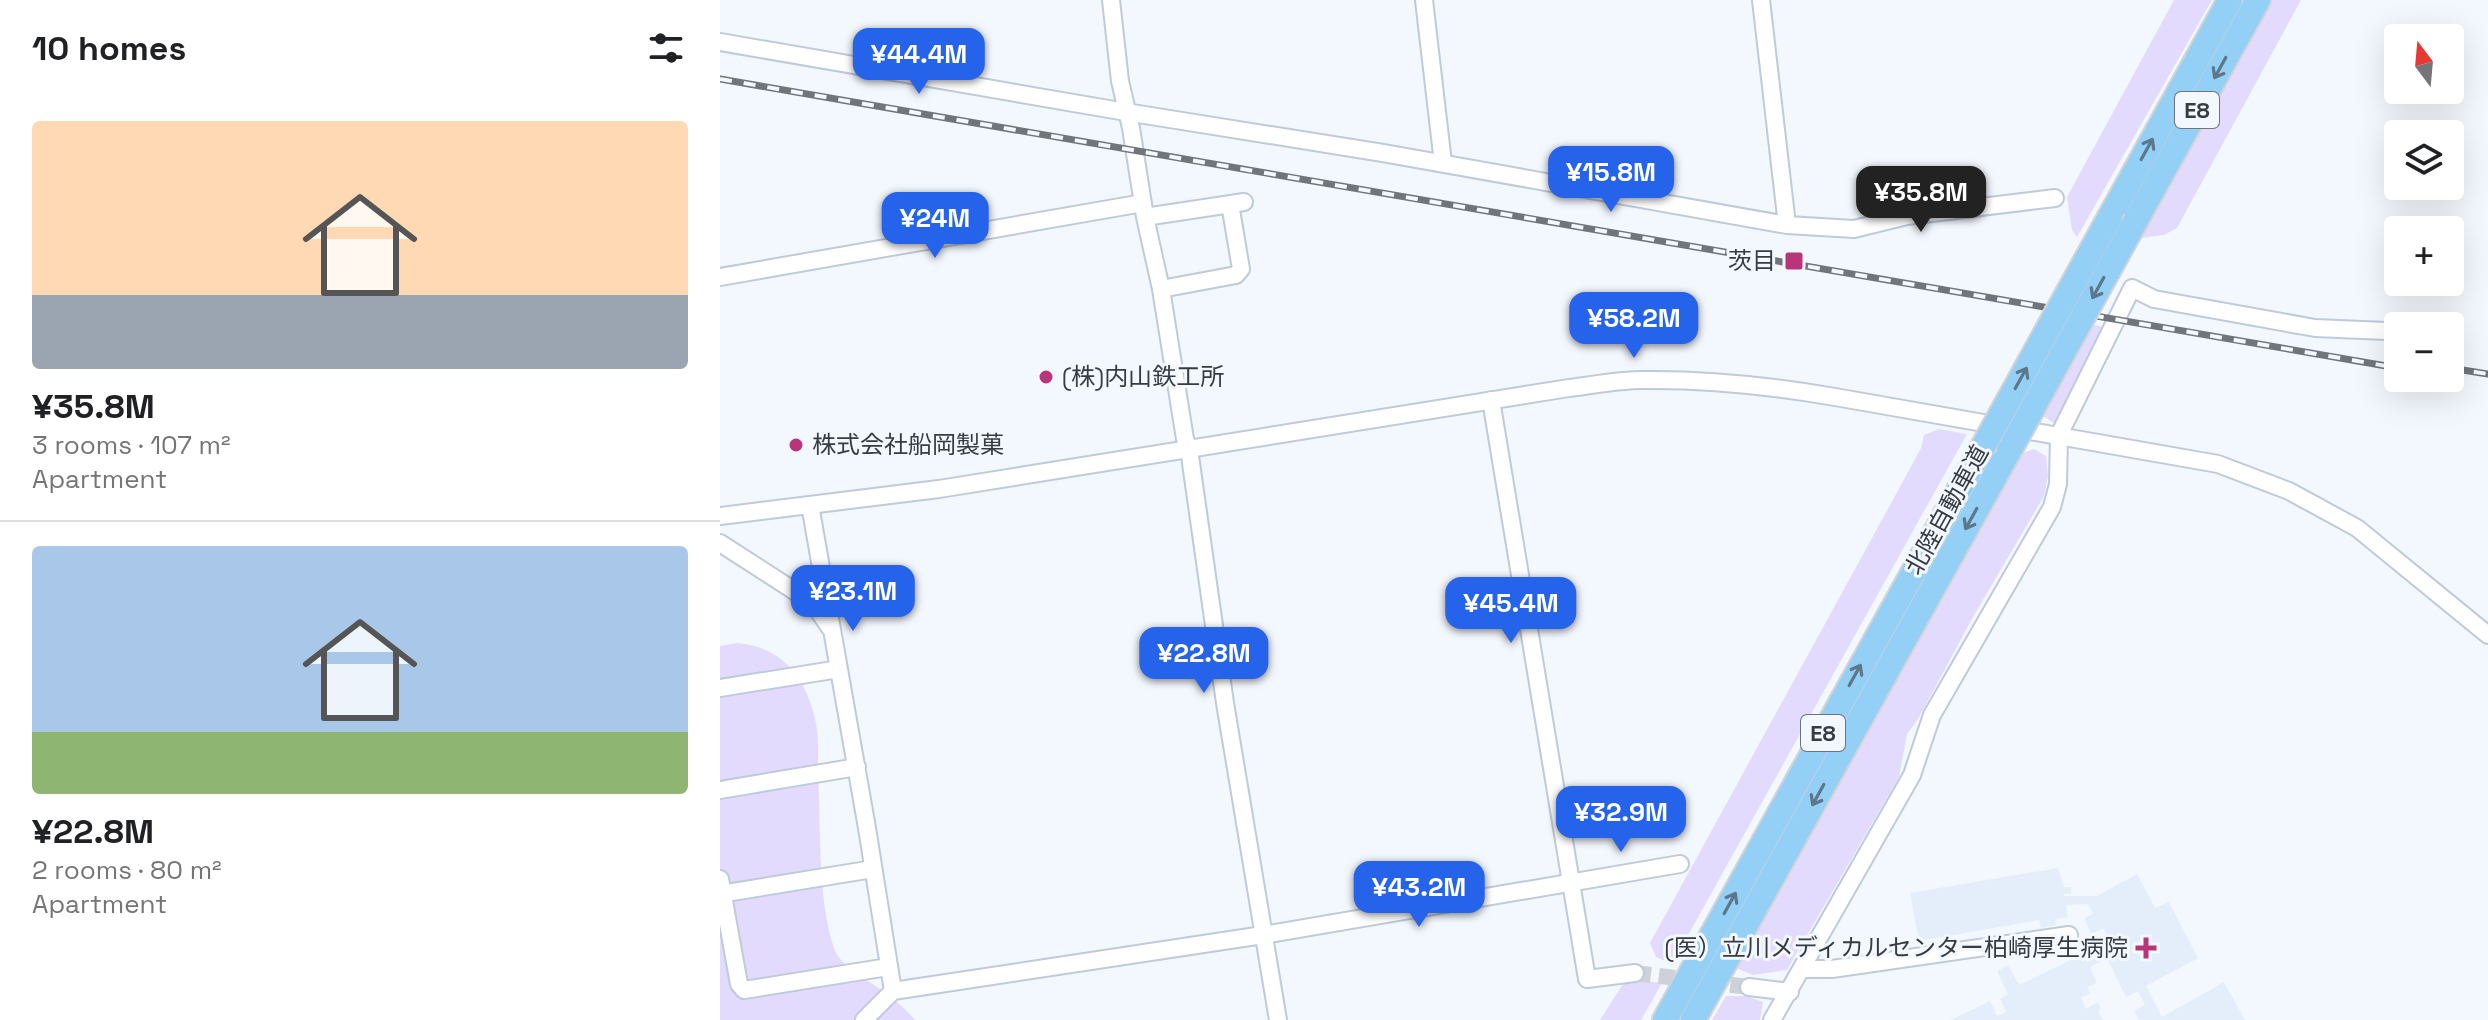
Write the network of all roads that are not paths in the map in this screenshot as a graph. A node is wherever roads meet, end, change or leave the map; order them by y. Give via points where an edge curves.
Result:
1 (1111, 0) edge
2 (1424, 0) edge
3 (1761, 0) edge
4 (2230, 0) edge
5 (2258, 0) edge
6 (720, 42) edge
7 (1126, 112) junction
8 (1443, 163) junction
9 (2055, 198) dead end
10 (1144, 210) junction
11 (1787, 225) junction
12 (720, 277) edge
13 (1161, 289) junction
14 (2384, 331) edge
15 (1491, 400) junction
16 (2059, 435) junction
17 (1189, 449) junction
18 (810, 505) junction
19 (720, 516) edge
20 (720, 543) edge
21 (833, 633) junction
22 (2488, 635) edge
23 (839, 669) junction
24 (720, 688) edge
25 (857, 767) junction
26 (720, 790) edge
27 (1680, 864) dead end
28 (873, 869) junction
29 (1569, 883) junction
30 (721, 889) edge
31 (1263, 935) junction
32 (2069, 935) dead end
33 (888, 967) junction
34 (1803, 969) junction
35 (1635, 973) tunnel mouth
36 (1749, 987) tunnel mouth
37 (893, 991) junction
38 (1790, 992) junction
39 (864, 1020) edge
40 (1278, 1020) edge
41 (1665, 1020) edge
42 (1693, 1020) edge
43 (1772, 1020) edge

1 - 7 street
2 - 8 street
3 - 11 street
41 -> 4 highway, 北陸自動車道 / E8, bridge
5 -> 42 highway, 北陸自動車道 / E8, bridge
6 - 7 street
7 - 8 street
7 - 10 street
8 - 11 street
9 - 11 street via 1907,216 1854,229
10 - 12 street
10 - 13 street
10 - 13 street via 1237,203 1241,269 1236,275
13 - 17 street
14 - 16 street via 2315,328 2154,299 2132,288
15 - 16 street via 1641,380 1715,381
15 - 17 street
15 - 29 street
16 - 22 street via 2218,464 2289,491 2357,528
16 - 34 street via 2052,507 1932,715 1912,775
17 - 18 street
17 - 31 street
18 - 19 street
18 - 21 street
20 - 21 street via 813,603
21 - 23 street
23 - 24 street
23 - 25 street
25 - 26 street
25 - 28 street
27 - 29 street
28 - 30 street
28 - 33 street
29 - 31 street
29 - 35 street via 1587,979
30 - 33 street via 744,990
31 - 37 street
31 - 40 street
32 - 34 street
33 - 37 street
34 - 38 street
36 - 38 street
37 - 39 street
38 - 43 street

